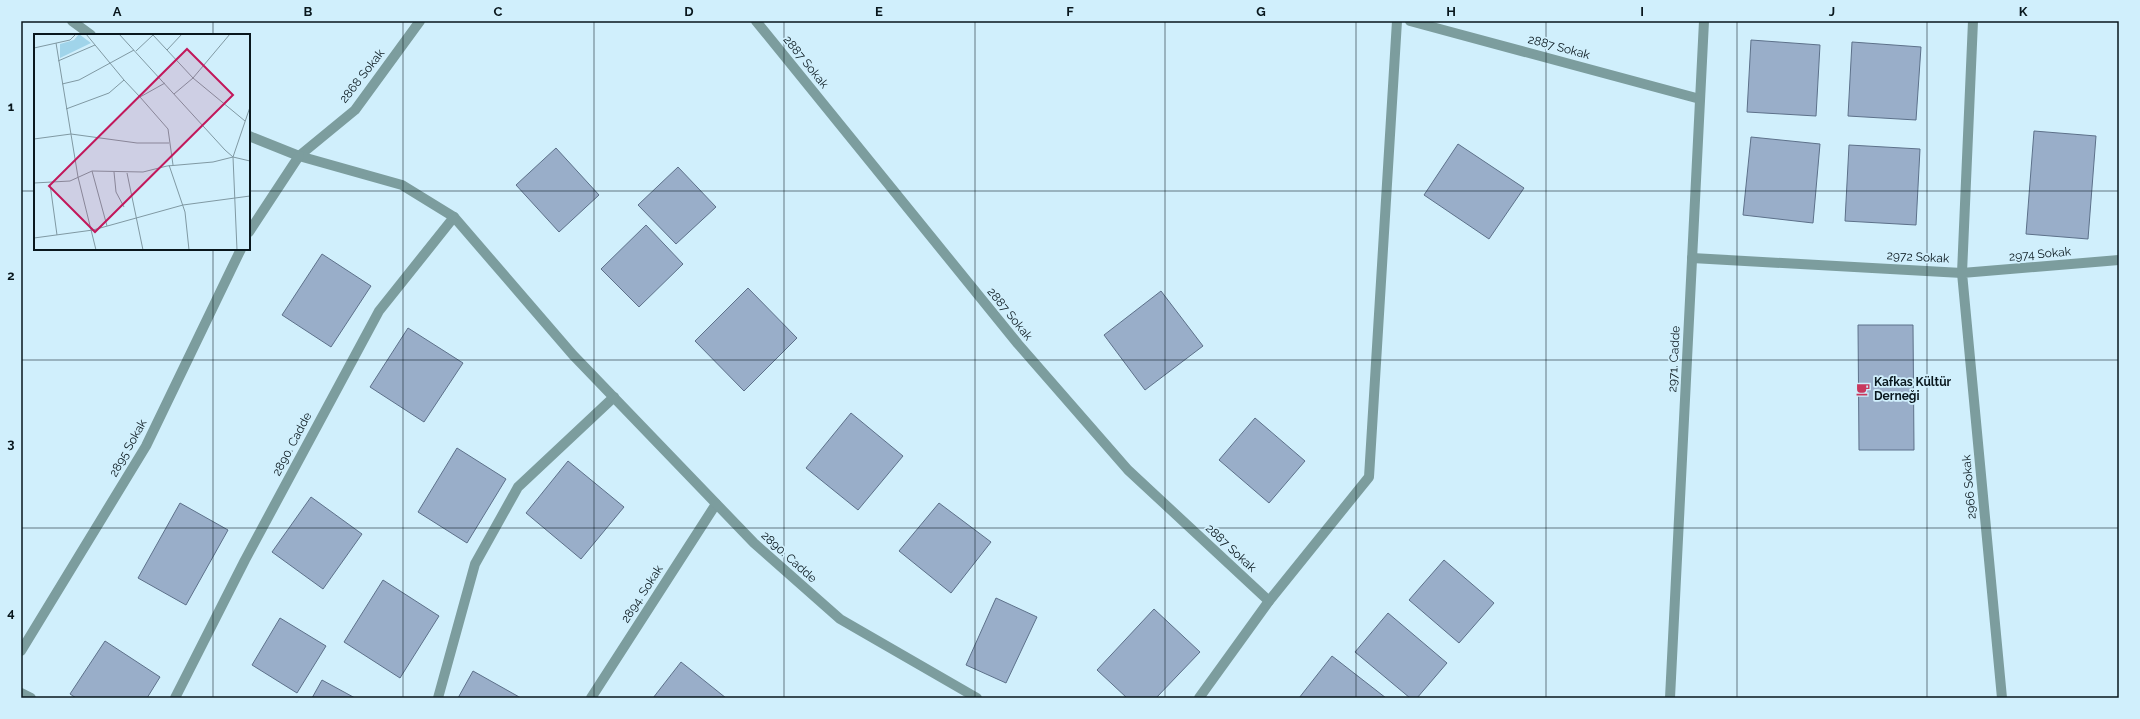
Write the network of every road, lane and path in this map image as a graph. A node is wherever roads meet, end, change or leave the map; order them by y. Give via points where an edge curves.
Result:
1 (72, 21) edge
2 (420, 21) edge
3 (756, 21) edge
4 (1397, 21) edge
5 (1410, 21) edge
6 (1704, 21) edge
7 (1973, 21) edge
8 (90, 34) edge
9 (1700, 99) junction
10 (250, 136) edge
11 (299, 156) junction
12 (454, 217) junction
13 (250, 230) edge
14 (241, 250) edge
15 (1692, 258) junction
16 (2119, 260) edge
17 (1962, 273) junction
18 (614, 397) junction
19 (716, 504) junction
20 (1269, 601) junction
21 (21, 651) edge
22 (21, 693) edge
23 (31, 698) edge
24 (175, 698) edge
25 (438, 698) edge
26 (591, 698) edge
27 (977, 698) edge
28 (1199, 698) edge
29 (1670, 698) edge
30 (2002, 698) edge

1 - 8 street
2 - 11 street, 2868 Sokak via 355,110
3 - 20 street, 2887 Sokak via 1018,344 1128,470
4 - 20 street via 1369,477
5 - 9 street, 2887 Sokak
6 - 9 street, 2971. Cadde
7 - 17 street, 2972 Sokak
9 - 15 street, 2971. Cadde
10 - 11 street, 2890. Cadde
11 - 12 street, 2890. Cadde via 402,185
11 - 13 street
12 - 18 street, 2890. Cadde via 573,355
12 - 24 street, 2890. Cadde via 379,311 245,560
14 - 21 street, 2895 Sokak via 146,446
15 - 17 street, 2972 Sokak
15 - 29 street, 2971. Cadde
16 - 17 street, 2974 Sokak
17 - 30 street, 2966 Sokak
18 - 19 street, 2890. Cadde
18 - 25 street via 518,487 475,564
19 - 26 street, 2894. Sokak
19 - 27 street, 2890. Cadde via 754,543 840,618
20 - 28 street
22 - 23 street

